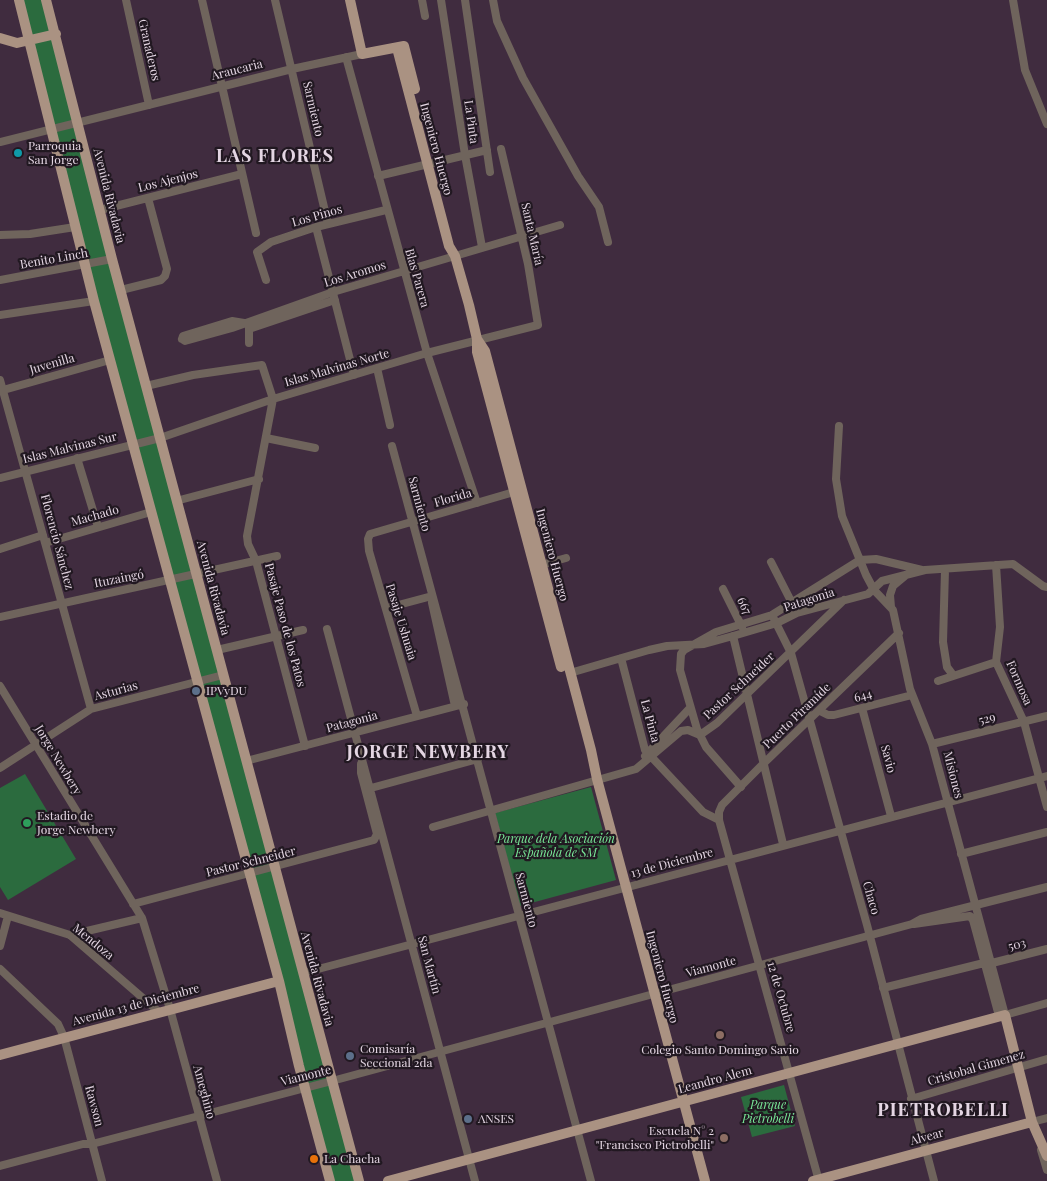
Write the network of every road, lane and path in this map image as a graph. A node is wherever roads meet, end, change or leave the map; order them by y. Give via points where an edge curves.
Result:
1 (19, 0) edge
2 (46, 0) edge
3 (126, 0) edge
4 (202, 0) edge
5 (275, 0) edge
6 (350, 0) edge
7 (357, 0) edge
8 (422, 0) edge
9 (441, 0) edge
10 (465, 0) edge
11 (493, 0) edge
12 (1013, 0) edge
13 (425, 16) dead end
14 (56, 34) junction
15 (0, 38) edge
16 (29, 41) junction
17 (400, 47) joint
18 (366, 54) junction
19 (346, 57) junction
20 (292, 69) junction
21 (222, 87) junction
22 (149, 105) junction
23 (77, 123) junction
24 (1047, 124) edge
25 (51, 130) junction
26 (0, 142) edge
27 (501, 149) dead end
28 (487, 150) junction
29 (465, 155) junction
30 (430, 163) junction
31 (490, 172) dead end
32 (242, 174) junction
33 (378, 176) junction
34 (148, 198) junction
35 (100, 210) junction
36 (386, 210) junction
37 (328, 224) junction
38 (560, 225) dead end
39 (75, 227) junction
40 (316, 227) junction
41 (256, 234) dead end
42 (0, 235) edge
43 (520, 236) junction
44 (608, 242) dead end
45 (482, 247) junction
46 (455, 256) junction
47 (112, 259) junction
48 (85, 265) junction
49 (403, 271) junction
50 (0, 280) edge
51 (266, 280) dead end
52 (120, 290) junction
53 (334, 296) junction
54 (94, 301) junction
55 (0, 316) edge
56 (247, 324) junction
57 (538, 325) joint
58 (478, 340) junction
59 (249, 343) dead end
60 (427, 353) junction
61 (110, 360) junction
62 (376, 368) junction
63 (354, 375) junction
64 (0, 380) edge
65 (146, 386) junction
66 (2, 390) edge
67 (273, 398) junction
68 (390, 425) dead end
69 (839, 426) dead end
70 (160, 438) junction
71 (266, 438) junction
72 (145, 441) joint
73 (132, 444) junction
74 (392, 446) dead end
75 (315, 448) dead end
76 (77, 458) junction
77 (27, 470) junction
78 (0, 478) edge
79 (259, 479) junction
80 (514, 492) junction
81 (176, 501) junction
82 (477, 503) junction
83 (151, 512) junction
84 (412, 522) junction
85 (98, 527) junction
86 (370, 534) joint
87 (44, 539) junction
88 (0, 549) edge
89 (277, 556) dead end
90 (566, 558) dead end
91 (860, 560) junction
92 (256, 561) junction
93 (770, 562) dead end
94 (542, 565) junction
95 (996, 565) junction
96 (924, 570) junction
97 (945, 570) junction
98 (908, 574) junction
99 (197, 575) junction
100 (169, 580) junction
101 (1047, 587) edge
102 (723, 589) dead end
103 (874, 590) junction
104 (432, 596) junction
105 (844, 600) junction
106 (61, 602) junction
107 (791, 602) junction
108 (387, 608) junction
109 (891, 608) junction
110 (796, 614) junction
111 (772, 615) junction
112 (0, 616) edge
113 (777, 623) junction
114 (740, 624) junction
115 (327, 629) dead end
116 (303, 630) dead end
117 (745, 633) junction
118 (899, 633) junction
119 (276, 636) junction
120 (733, 636) junction
121 (690, 645) junction
122 (217, 650) junction
123 (791, 653) junction
124 (621, 658) junction
125 (996, 662) junction
126 (570, 673) junction
127 (953, 675) junction
128 (223, 676) junction
129 (938, 681) dead end
130 (196, 682) junction
131 (0, 686) edge
132 (747, 694) junction
133 (912, 695) junction
134 (464, 704) junction
135 (455, 706) junction
136 (690, 708) junction
137 (862, 708) junction
138 (92, 709) junction
139 (820, 711) junction
140 (417, 716) junction
141 (1047, 716) edge
142 (810, 719) junction
143 (1024, 722) junction
144 (354, 733) junction
145 (700, 735) junction
146 (932, 744) junction
147 (37, 746) junction
148 (305, 746) junction
149 (649, 755) junction
150 (360, 756) junction
151 (478, 759) junction
152 (246, 761) junction
153 (763, 764) junction
154 (0, 768) edge
155 (1043, 777) edge
156 (597, 779) junction
157 (741, 787) junction
158 (371, 788) junction
159 (946, 801) junction
160 (1047, 807) edge
161 (490, 809) junction
162 (891, 816) junction
163 (719, 820) junction
164 (433, 827) dead end
165 (840, 830) junction
166 (1047, 832) edge
167 (374, 840) joint
168 (783, 844) junction
169 (961, 854) junction
170 (731, 859) junction
171 (274, 868) junction
172 (249, 874) junction
173 (626, 887) junction
174 (1047, 887) edge
175 (134, 904) junction
176 (975, 906) junction
177 (0, 913) edge
178 (8, 916) junction
179 (518, 916) junction
180 (142, 918) junction
181 (912, 924) junction
182 (70, 935) junction
183 (870, 935) junction
184 (412, 945) junction
185 (0, 946) edge
186 (1047, 949) edge
187 (988, 963) junction
188 (761, 965) junction
189 (0, 969) edge
190 (303, 973) junction
191 (279, 981) junction
192 (883, 988) junction
193 (654, 994) junction
194 (1047, 1003) edge
195 (170, 1009) junction
196 (158, 1012) junction
197 (1002, 1016) junction
198 (548, 1023) junction
199 (64, 1037) junction
200 (897, 1044) junction
201 (440, 1051) junction
202 (0, 1055) edge
203 (1047, 1060) edge
204 (1018, 1067) junction
205 (791, 1073) junction
206 (332, 1081) junction
207 (304, 1088) junction
208 (911, 1099) junction
209 (684, 1101) junction
210 (199, 1116) junction
211 (1047, 1118) edge
212 (1032, 1122) junction
213 (577, 1130) junction
214 (1038, 1139) junction
215 (92, 1144) junction
216 (926, 1150) junction
217 (1047, 1156) edge
218 (469, 1159) junction
219 (0, 1166) edge
220 (1047, 1170) edge
221 (817, 1180) edge
222 (102, 1181) edge
223 (217, 1181) edge
224 (330, 1181) edge
225 (359, 1181) edge
226 (388, 1181) edge
227 (475, 1181) edge
228 (591, 1181) edge
229 (705, 1181) edge
230 (934, 1181) edge

1 - 16 main road
2 - 14 main road, Avenida Rivadavia
3 - 22 street, Granaderos
4 - 21 street
5 - 20 street, Sarmiento
6 - 18 main road
7 - 18 main road
8 - 13 street
9 - 29 street, La Pinta
10 - 28 street
11 - 44 street via 497,22 523,78 599,207
12 - 24 street via 1025,70
14 - 16 main road
14 - 23 main road, Avenida Rivadavia
15 - 16 main road via 17,43
16 - 25 main road
17 - 18 main road, Araucaria
17 - 30 main road, Ingeniero Huergo
18 - 19 street, Araucaria
19 - 20 street, Araucaria
19 - 33 street, Blas Parera
20 - 21 street, Araucaria
20 - 37 street, Sarmiento
21 - 22 street, Araucaria
21 - 32 street
22 - 23 street, Araucaria
23 - 25 street, Araucaria
23 - 35 main road, Avenida Rivadavia
25 - 26 street, Araucaria
25 - 39 main road
27 - 43 street, Santa María
28 - 29 street
28 - 31 street
29 - 30 street
29 - 45 street, La Pinta
30 - 33 street
30 - 46 main road, Ingeniero Huergo via 455,245
32 - 34 street, Los Ajenjos
32 - 41 street
33 - 36 street, Blas Parera
34 - 35 street, Los Ajenjos
34 - 52 street via 167,269 165,276 161,280
35 - 47 main road, Avenida Rivadavia
36 - 37 street, Los Pinos
36 - 49 street, Blas Parera
37 - 40 street, Los Pinos
38 - 43 street, Los Aromos
39 - 42 street
39 - 48 main road
40 - 51 street, Los Pinos via 275,240 257,252
40 - 53 street
43 - 45 street, Los Aromos
43 - 57 street, Santa María
45 - 46 street, Los Aromos
46 - 49 street, Los Aromos
46 - 58 main road, Ingeniero Huergo
47 - 48 street, Benito Linch
47 - 52 main road, Avenida Rivadavia
48 - 50 street, Benito Linch
48 - 54 main road
49 - 53 street, Los Aromos
49 - 60 street, Blas Parera
52 - 65 main road, Avenida Rivadavia
53 - 56 street, Los Aromos
53 - 63 street
54 - 55 street
54 - 61 main road
56 - 56 street, Los Aromos via 232,321 182,339 185,341
56 - 59 street
57 - 58 street, Islas Malvinas Norte
58 - 60 street, Islas Malvinas Norte
58 - 80 main road, Ingeniero Huergo via 477,352
58 - 94 main road, Ingeniero Huergo via 485,351
60 - 62 street, Islas Malvinas Norte
60 - 82 street, Blas Parera
61 - 66 street, Juvenilla
61 - 73 main road
62 - 63 street, Islas Malvinas Norte
62 - 68 street
63 - 67 street, Islas Malvinas Norte
64 - 66 street, Florencio Sánchez
65 - 67 street, Pasaje Paso de los Patos via 262,365
65 - 70 main road, Avenida Rivadavia
66 - 77 street, Florencio Sánchez
67 - 70 street, Islas Malvinas Norte
67 - 71 street, Pasaje Paso de los Patos
69 - 91 street, Misiones via 836,479 839,501
70 - 72 street, Islas Malvinas Norte
70 - 81 main road, Avenida Rivadavia
71 - 75 street
71 - 79 street, Pasaje Paso de los Patos
72 - 73 street, Islas Malvinas Sur
73 - 76 street, Islas Malvinas Sur
73 - 83 main road
74 - 84 street, Sarmiento
76 - 77 street, Islas Malvinas Sur
76 - 85 street
77 - 78 street, Islas Malvinas Sur
77 - 87 street, Florencio Sánchez
79 - 81 street
79 - 92 street, Pasaje Paso de los Patos via 247,536
80 - 82 street, Florida
80 - 156 main road, Ingeniero Huergo via 585,754
81 - 99 main road, Avenida Rivadavia
82 - 84 street, Florida
83 - 85 street, Machado
83 - 100 main road
84 - 86 street, Florida
84 - 104 street, Sarmiento
85 - 87 street, Machado
86 - 108 street, Pasaje Ushuaia via 369,551
87 - 88 street, Machado
87 - 106 street, Florencio Sánchez
89 - 92 street
90 - 94 street
91 - 96 street via 876,559
91 - 103 street, Misiones
91 - 107 street
92 - 99 street
92 - 119 street, Pasaje Paso de los Patos
93 - 107 street
94 - 126 main road, Ingeniero Huergo
95 - 97 street, Patagonia
95 - 101 street, Patagonia via 1018,566
95 - 125 street, Formosa via 1000,627
96 - 97 street, Patagonia
96 - 98 street, Patagonia
97 - 127 street via 943,642 947,667
98 - 103 street, Patagonia via 882,581
98 - 109 street via 893,586
99 - 100 street, Ituzaingó
99 - 122 main road, Avenida Rivadavia
100 - 106 street, Ituzaingó
100 - 130 main road
102 - 114 street, 667
103 - 105 street, Patagonia
103 - 109 street, Misiones
104 - 108 street
104 - 134 street, Sarmiento
104 - 135 street, Sarmiento via 433,616
105 - 110 street, Patagonia
105 - 123 street, Pastor Schneider
106 - 112 street, Ituzaingó
106 - 138 street, Florencio Sánchez
107 - 110 street
107 - 111 street
108 - 140 street, Pasaje Ushuaia
109 - 118 street, Misiones
110 - 113 street, Patagonia
111 - 113 street, Chaco
111 - 114 street
113 - 117 street, Patagonia
113 - 123 street, Chaco
114 - 117 street, 667
114 - 121 street
115 - 144 street, San Martín
116 - 119 street
117 - 120 street, Patagonia
118 - 133 street, Misiones
118 - 139 street, Puerto Piramíde
119 - 122 street
119 - 148 street, Pasaje Paso de los Patos
120 - 121 street, Patagonia
120 - 132 street
121 - 124 street, Patagonia via 667,646
121 - 136 street via 681,654 680,661
122 - 128 main road, Avenida Rivadavia
123 - 132 street, Pastor Schneider
123 - 142 street, Chaco
124 - 126 street, Patagonia
124 - 149 street, La Pinta
125 - 127 street
125 - 143 street, Formosa
126 - 156 main road, Ingeniero Huergo
127 - 129 street
128 - 130 street, Asturias
128 - 152 main road, Avenida Rivadavia
130 - 138 street, Asturias
130 - 172 main road
131 - 147 street, Jorge Newbery
132 - 145 street, Pastor Schneider
132 - 153 street
133 - 137 street, 644
133 - 146 street, Misiones
134 - 135 street, Patagonia
134 - 151 street, Sarmiento
135 - 140 street, Patagonia
136 - 145 street
136 - 149 street, Pastor Schneider
137 - 139 street, 644 via 834,716
137 - 162 street, Savio
138 - 147 street, Asturias
139 - 142 street, Puerto Piramíde
140 - 144 street, Patagonia
141 - 143 street, 529
142 - 153 street, Puerto Piramíde
142 - 165 street, Chaco
143 - 146 street, 529
143 - 155 street, Formosa
144 - 148 street, Patagonia
144 - 150 street, San Martín
145 - 149 street, Pastor Schneider via 688,730 681,732
145 - 157 street via 706,747
146 - 159 street, Misiones
147 - 154 street, Asturias
147 - 175 street, Jorge Newbery
148 - 152 street, Patagonia
149 - 156 street, Pastor Schneider via 640,767
149 - 163 street, La Pinta via 703,812
150 - 158 street, San Martín
150 - 167 street, San Martín via 361,773 377,834
151 - 158 street
151 - 161 street, Sarmiento
152 - 171 main road, Avenida Rivadavia
153 - 157 street, Puerto Piramíde
153 - 168 street
155 - 159 street, 13 de Diciembre
155 - 160 street, Formosa
156 - 161 street, Pastor Schneider
156 - 173 main road, Ingeniero Huergo
157 - 163 street, Puerto Piramíde via 722,805
158 - 184 street, San Martín
159 - 162 street, 13 de Diciembre
159 - 169 street, Misiones
161 - 164 street, Pastor Schneider
161 - 179 street, Sarmiento
162 - 165 street, 13 de Diciembre
163 - 170 street, 12 de Octubre
165 - 168 street, 13 de Diciembre
165 - 183 street, Chaco
166 - 169 street
167 - 171 street, Pastor Schneider
168 - 170 street, 13 de Diciembre
169 - 176 street, Misiones
170 - 173 street, 13 de Diciembre
170 - 188 street, 12 de Octubre
171 - 172 street, Pastor Schneider
171 - 190 main road, Avenida Rivadavia
172 - 175 street, Pastor Schneider
172 - 191 main road
173 - 179 street, 13 de Diciembre
173 - 193 main road, Ingeniero Huergo
174 - 176 street
175 - 180 street, Jorge Newbery
176 - 181 street
176 - 187 street, Misiones
177 - 178 street, Mendoza
178 - 182 street, Mendoza
178 - 185 street
179 - 184 street, 13 de Diciembre
179 - 198 street, Sarmiento
180 - 182 street
180 - 195 street, Jorge Newbery
181 - 183 street
181 - 187 street, Misiones via 970,916
182 - 196 street, Mendoza
183 - 188 street, Viamonte
183 - 192 street, Chaco
184 - 190 street, 13 de Diciembre
184 - 201 street, San Martín
186 - 187 street, 503
187 - 192 street, 503
187 - 197 street, Misiones
188 - 193 street, Viamonte
188 - 205 street, 12 de Octubre
189 - 199 street, Rawson via 58,1024
190 - 206 main road, Avenida Rivadavia
191 - 195 main road, Avenida 13 de Diciembre
191 - 207 main road
192 - 200 street, Chaco
193 - 198 street, Viamonte
193 - 209 main road, Ingeniero Huergo
194 - 197 street, Leandro Alem
195 - 196 main road, Avenida 13 de Diciembre
195 - 210 street, Ameghino
196 - 199 main road, Avenida 13 de Diciembre
197 - 200 main road, Leandro Alem
197 - 204 main road, Misiones
198 - 201 street, Viamonte
198 - 213 street, Sarmiento
199 - 202 main road, Avenida 13 de Diciembre
199 - 215 street, Rawson
200 - 205 main road, Leandro Alem
200 - 208 street, Chaco
201 - 206 street, Viamonte
201 - 218 street, San Martín
203 - 204 street, Cristobal Gimenez
204 - 208 street, Cristobal Gimenez
204 - 212 main road, Misiones
205 - 209 main road, Leandro Alem
205 - 221 street, 12 de Octubre
206 - 207 street, Viamonte
206 - 225 main road, Avenida Rivadavia
207 - 210 street, Viamonte
207 - 224 main road
208 - 216 street, Chaco
209 - 213 main road, Leandro Alem
209 - 229 main road, Ingeniero Huergo
210 - 215 street, Viamonte
210 - 223 street, Ameghino
211 - 212 street, Alvear
212 - 214 main road, Misiones
212 - 216 main road, Alvear
213 - 218 main road, Leandro Alem
213 - 228 street, Sarmiento
214 - 217 main road, Misiones
214 - 220 street, Misiones
215 - 219 street, Viamonte
215 - 222 street, Rawson
216 - 221 main road, Alvear
216 - 230 street, Chaco
218 - 226 main road, Leandro Alem
218 - 227 street, San Martín

